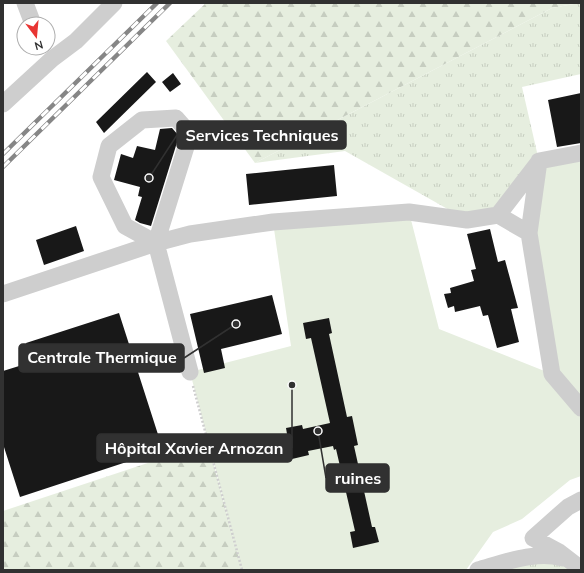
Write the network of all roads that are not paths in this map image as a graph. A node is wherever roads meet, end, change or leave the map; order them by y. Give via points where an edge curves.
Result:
1 (25, 3) edge
2 (114, 3) edge
3 (30, 16) edge
4 (56, 50) edge
5 (46, 56) edge
6 (3, 104) edge
7 (581, 153) edge
8 (539, 161) junction
9 (498, 215) junction
10 (529, 233) junction
11 (156, 244) junction
12 (3, 294) edge
13 (190, 372) road end
14 (581, 408) edge
15 (581, 500) edge
16 (533, 538) junction
17 (512, 565) edge
18 (575, 565) edge
19 (478, 570) edge

1 - 3 street
2 - 4 street via 76,41
5 - 6 street
7 - 8 street
8 - 9 street
8 - 10 street
9 - 10 street
9 - 11 street via 468,220 408,212 273,222 190,234
10 - 14 street via 552,374
11 - 11 street via 190,134 176,118 142,120 109,146 101,177 126,226
11 - 12 street
11 - 13 street
15 - 16 street via 568,507
16 - 17 street
16 - 18 street via 559,552
17 - 18 street via 537,556 554,555
17 - 19 street

